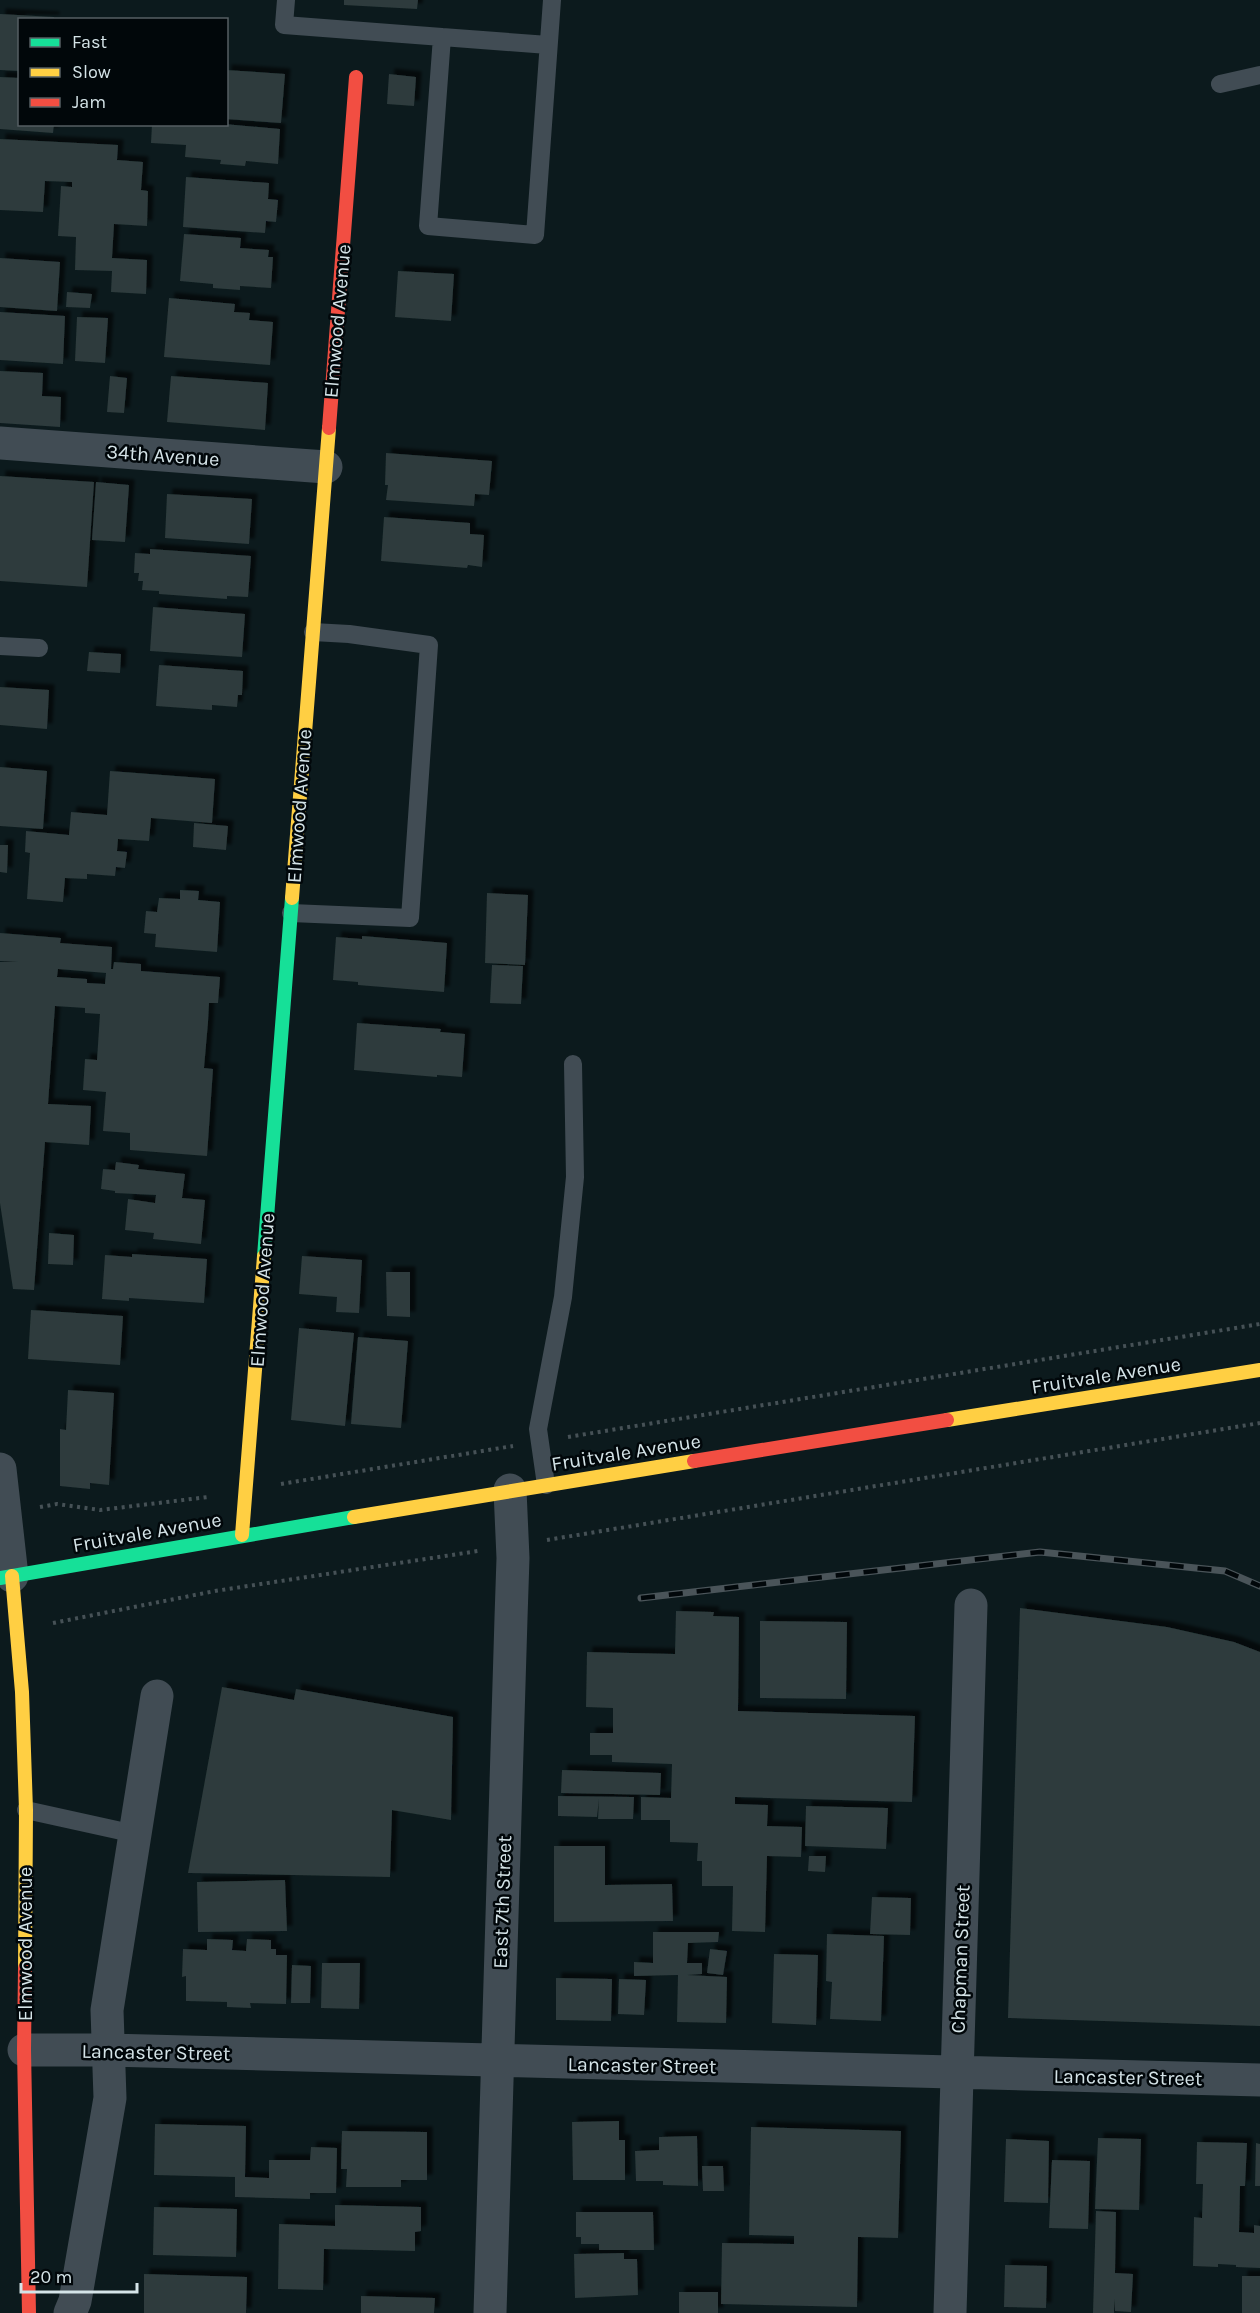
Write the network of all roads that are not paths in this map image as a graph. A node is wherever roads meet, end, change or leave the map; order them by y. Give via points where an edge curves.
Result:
1 (286, 0) edge
2 (552, 0) edge
3 (442, 37) junction
4 (548, 45) junction
5 (1260, 75) edge
6 (357, 77) dead end
7 (1220, 84) dead end
8 (0, 443) edge
9 (326, 467) junction
10 (313, 632) junction
11 (0, 646) edge
12 (39, 648) dead end
13 (291, 913) junction
14 (573, 1064) dead end
15 (1260, 1370) edge
16 (0, 1469) edge
17 (546, 1485) junction
18 (510, 1490) junction
19 (242, 1535) junction
20 (6, 1577) edge
21 (971, 1605) dead end
22 (157, 1696) dead end
23 (26, 1810) junction
24 (135, 1834) junction
25 (24, 2050) junction
26 (108, 2050) junction
27 (497, 2061) junction
28 (957, 2073) junction
29 (1260, 2080) edge
30 (29, 2313) edge
31 (70, 2313) edge
32 (490, 2313) edge
33 (950, 2313) edge

1 - 3 lane via 284,25
2 - 4 lane
3 - 4 lane
3 - 4 lane via 428,226 535,235
5 - 7 lane
6 - 9 main road, Elmwood Avenue
8 - 9 street, 34th Avenue
9 - 10 main road, Elmwood Avenue
10 - 13 main road, Elmwood Avenue
10 - 13 lane via 429,645 410,918
11 - 12 lane
13 - 19 main road, Elmwood Avenue
14 - 17 lane via 575,1177 563,1297 538,1430
15 - 17 main road, Fruitvale Avenue
16 - 20 street
17 - 18 main road, Fruitvale Avenue
18 - 19 main road, Fruitvale Avenue
18 - 27 street, East 7th Street via 513,1552
19 - 20 main road, Fruitvale Avenue
20 - 23 main road, Elmwood Avenue via 22,1692
21 - 28 street, Chapman Street
22 - 24 street
23 - 24 lane
23 - 25 main road, Elmwood Avenue
24 - 26 street via 106,2010
25 - 26 street, Lancaster Street
25 - 30 main road, Elmwood Avenue
26 - 27 street, Lancaster Street
26 - 31 street via 111,2098
27 - 28 street, Lancaster Street
27 - 32 street, East 7th Street
28 - 29 street, Lancaster Street
28 - 33 street, Chapman Street

